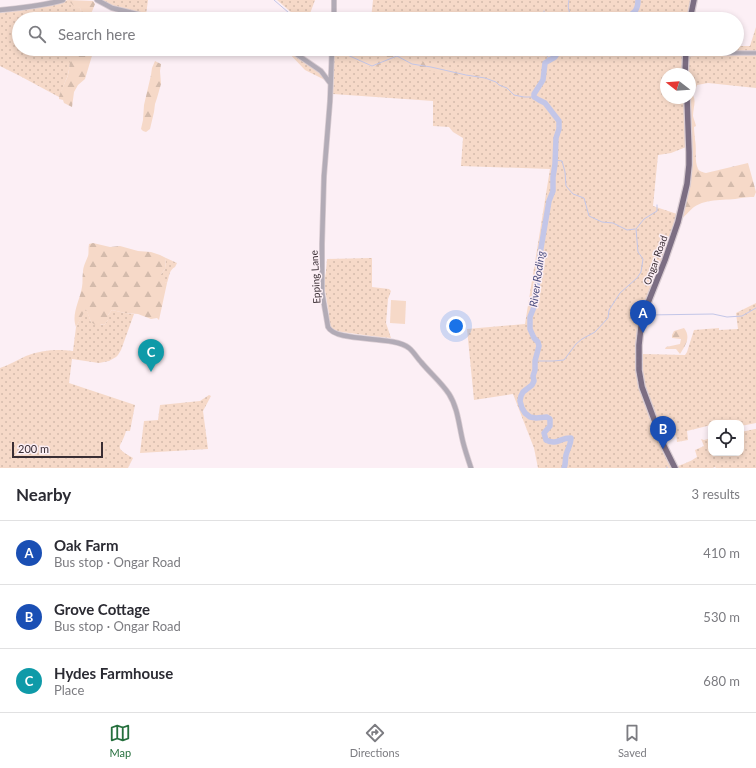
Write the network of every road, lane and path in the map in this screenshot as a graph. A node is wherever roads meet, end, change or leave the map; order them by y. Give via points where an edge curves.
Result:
1 (62, 0) edge
2 (97, 0) edge
3 (334, 0) edge
4 (694, 0) edge
5 (0, 10) edge
6 (128, 12) edge
7 (334, 12) edge
8 (691, 12) edge
9 (744, 53) edge
10 (756, 53) edge
11 (299, 56) edge
12 (332, 56) edge
13 (686, 56) edge
14 (331, 68) junction
15 (685, 68) edge
16 (321, 71) junction
17 (330, 83) junction
18 (687, 104) edge
19 (471, 468) edge
20 (675, 468) edge

1 - 5 street via 41,6
2 - 6 street via 112,8
3 - 7 street
4 - 8 main road
9 - 10 street
11 - 16 street
12 - 14 street, Epping Lane
13 - 15 main road
14 - 16 street
14 - 17 street, Epping Lane
16 - 17 street
17 - 19 street, Epping Lane via 324,176 322,275 328,327 338,334 390,341 410,348 453,401
18 - 20 main road, Ongar Road via 687,184 678,222 642,318 639,345 642,387

